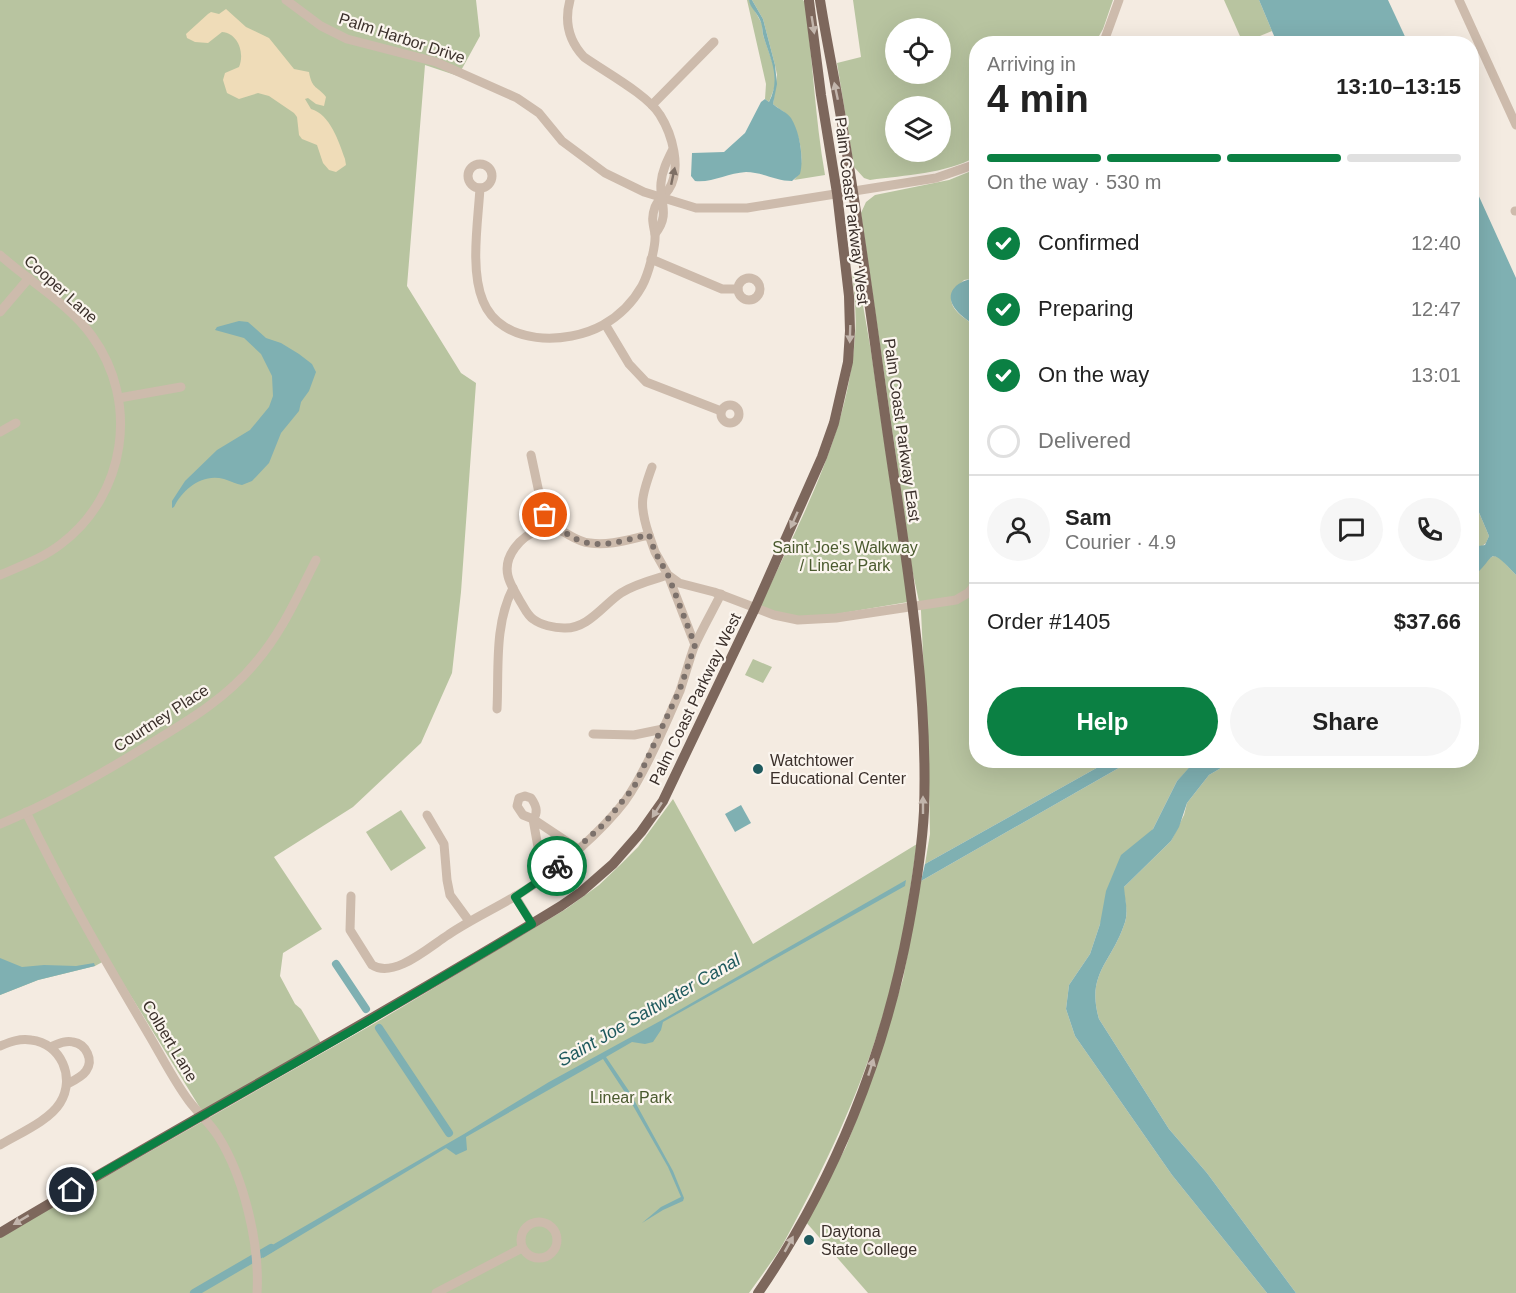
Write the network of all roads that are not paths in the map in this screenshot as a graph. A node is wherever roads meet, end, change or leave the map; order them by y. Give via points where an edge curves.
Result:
1 (286, 0) edge
2 (570, 0) edge
3 (820, 0) edge
4 (1119, 0) edge
5 (1459, 0) edge
6 (809, 1) edge
7 (1106, 36) edge
8 (1475, 36) edge
9 (714, 42) dead end
10 (1479, 44) edge
11 (822, 47) junction
12 (652, 105) junction
13 (1516, 125) edge
14 (969, 166) edge
15 (480, 188) dead end
16 (852, 190) junction
17 (837, 193) junction
18 (662, 198) junction
19 (0, 255) edge
20 (651, 259) junction
21 (29, 278) junction
22 (738, 289) dead end
23 (0, 312) edge
24 (605, 324) junction
25 (181, 387) dead end
26 (118, 398) junction
27 (721, 411) dead end
28 (16, 423) dead end
29 (0, 432) edge
30 (531, 455) dead end
31 (652, 467) dead end
32 (550, 528) junction
33 (649, 535) junction
34 (316, 560) dead end
35 (0, 575) edge
36 (668, 575) junction
37 (513, 588) junction
38 (969, 592) edge
39 (721, 594) junction
40 (913, 606) junction
41 (755, 609) junction
42 (695, 645) junction
43 (497, 709) dead end
44 (663, 729) junction
45 (593, 734) dead end
46 (26, 813) junction
47 (427, 815) dead end
48 (0, 824) edge
49 (578, 849) junction
50 (540, 880) junction
51 (351, 896) dead end
52 (515, 897) junction
53 (469, 921) junction
54 (532, 924) junction
55 (0, 1046) edge
56 (50, 1047) junction
57 (67, 1084) junction
58 (203, 1116) junction
59 (0, 1144) edge
60 (0, 1233) edge
61 (522, 1248) junction
62 (257, 1293) edge
63 (436, 1293) edge
64 (758, 1293) edge

1 - 18 street, Palm Harbor Drive via 321,26 347,39 436,62 517,98 539,113 557,136 596,167
2 - 12 street via 567,25 579,51
3 - 11 main road
4 - 7 street
5 - 8 street
6 -> 11 main road
9 - 12 street
10 - 13 street
16 -> 11 main road, Palm Coast Parkway East via 840,112
11 - 17 main road, Palm Coast Parkway West via 821,95
12 - 18 street via 666,127 675,167 670,187
14 - 16 street, Palm Harbor Drive via 936,178
15 - 24 street via 477,279 483,302 493,318 511,330 542,338 573,336
16 - 17 street, Palm Harbor Drive
16 - 40 main road, Palm Coast Parkway East
17 - 18 street, Palm Harbor Drive via 747,208 696,208
17 -> 41 main road, Palm Coast Parkway West via 849,296 848,362 822,457
18 - 20 street via 656,205 652,226 655,234
19 - 21 street, Cooper Lane
20 - 22 street via 718,287
20 - 24 street via 637,294
21 - 23 street
21 - 26 street, Cooper Lane via 69,311 93,338 109,365
24 - 27 street via 629,364 646,382
25 - 26 street
26 - 35 street, Cooper Lane via 118,455 96,507 60,545
28 - 29 street
30 - 32 street via 540,502
31 - 33 street via 642,502
32 - 33 street via 590,543
32 - 37 street via 531,534 514,549 508,565
33 - 36 street
34 - 46 street, Courtney Place via 266,651 226,693 96,777
36 - 37 street via 627,590 590,619 570,628 534,620
36 - 39 street via 679,583
36 - 42 street
37 - 43 street via 500,625
38 - 40 street via 956,600
39 - 41 street
39 - 42 street
40 - 41 street via 805,621
64 -> 40 main road, Palm Coast Parkway East via 842,1144 869,1075 899,978 914,900 924,810 922,704
41 -> 54 main road, Palm Coast Parkway West via 652,817 602,873 573,898
42 - 44 street
44 - 45 street via 634,735
44 - 49 street via 626,799
46 - 48 street, Courtney Place
46 - 58 street, Colbert Lane via 87,930 189,1102
47 - 53 street via 444,844 450,895
49 - 50 street
49 - 50 street via 532,819
50 - 52 street
51 - 53 street via 350,930 377,969 396,968
52 - 53 street
52 - 54 street
54 - 58 main road, Palm Coast Parkway West
55 - 56 street via 30,1039
56 - 57 street via 63,1063
56 - 57 street via 72,1041 88,1053 85,1073
57 - 59 street via 54,1111
58 -> 60 main road, Palm Coast Parkway West
58 - 62 street, Colbert Lane via 223,1146 246,1207
61 - 61 street via 533,1258 549,1256 557,1246 556,1233 549,1224 531,1223 520,1236
61 - 63 street

